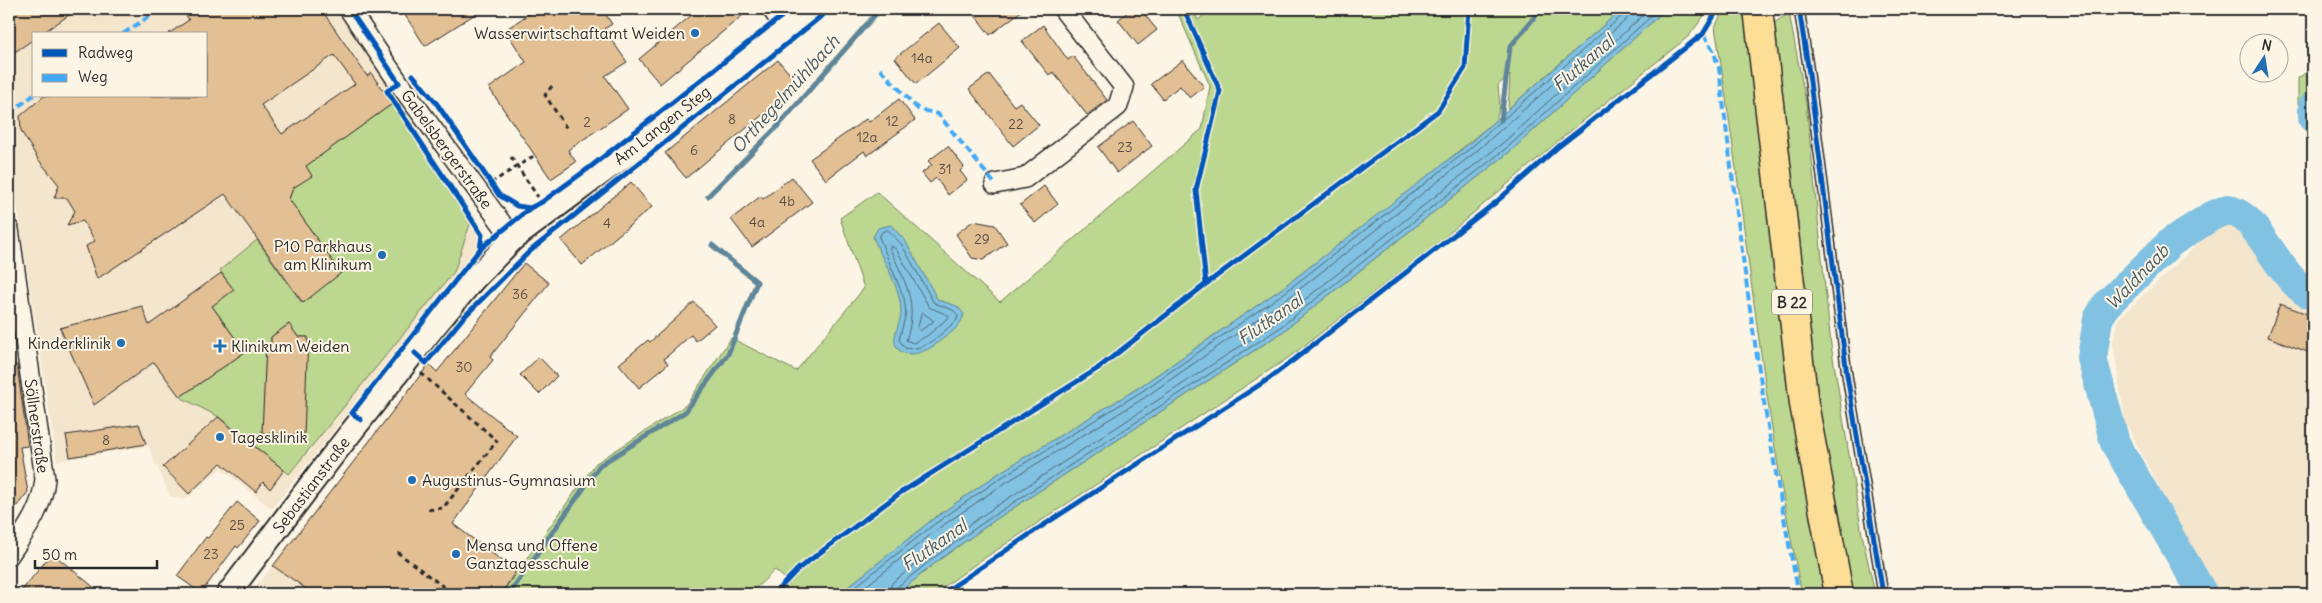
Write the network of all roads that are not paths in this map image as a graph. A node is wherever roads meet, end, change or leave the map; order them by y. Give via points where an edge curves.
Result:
1 (349, 9) edge
2 (772, 9) edge
3 (810, 9) edge
4 (1063, 9) edge
5 (1758, 9) edge
6 (1799, 9) edge
7 (784, 28) junction
8 (995, 184) dead end
9 (9, 229) edge
10 (513, 239) junction
11 (14, 313) edge
12 (9, 555) edge
13 (228, 594) edge
14 (1839, 594) edge
15 (1884, 594) edge

1 - 10 street, Gabelsbergerstraße
2 - 7 street
3 - 7 street, Am Langen Steg
4 - 8 street via 1124,87 1118,106 1026,178
5 - 14 main road, B 22 via 1804,404
6 - 15 lane via 1847,375
7 - 10 street, Am Langen Steg via 648,138
9 - 11 street, Söllnerstraße
10 - 13 street, Sebastianstraße via 474,279 408,361
11 - 12 street, Söllnerstraße via 45,479 43,498 35,515

